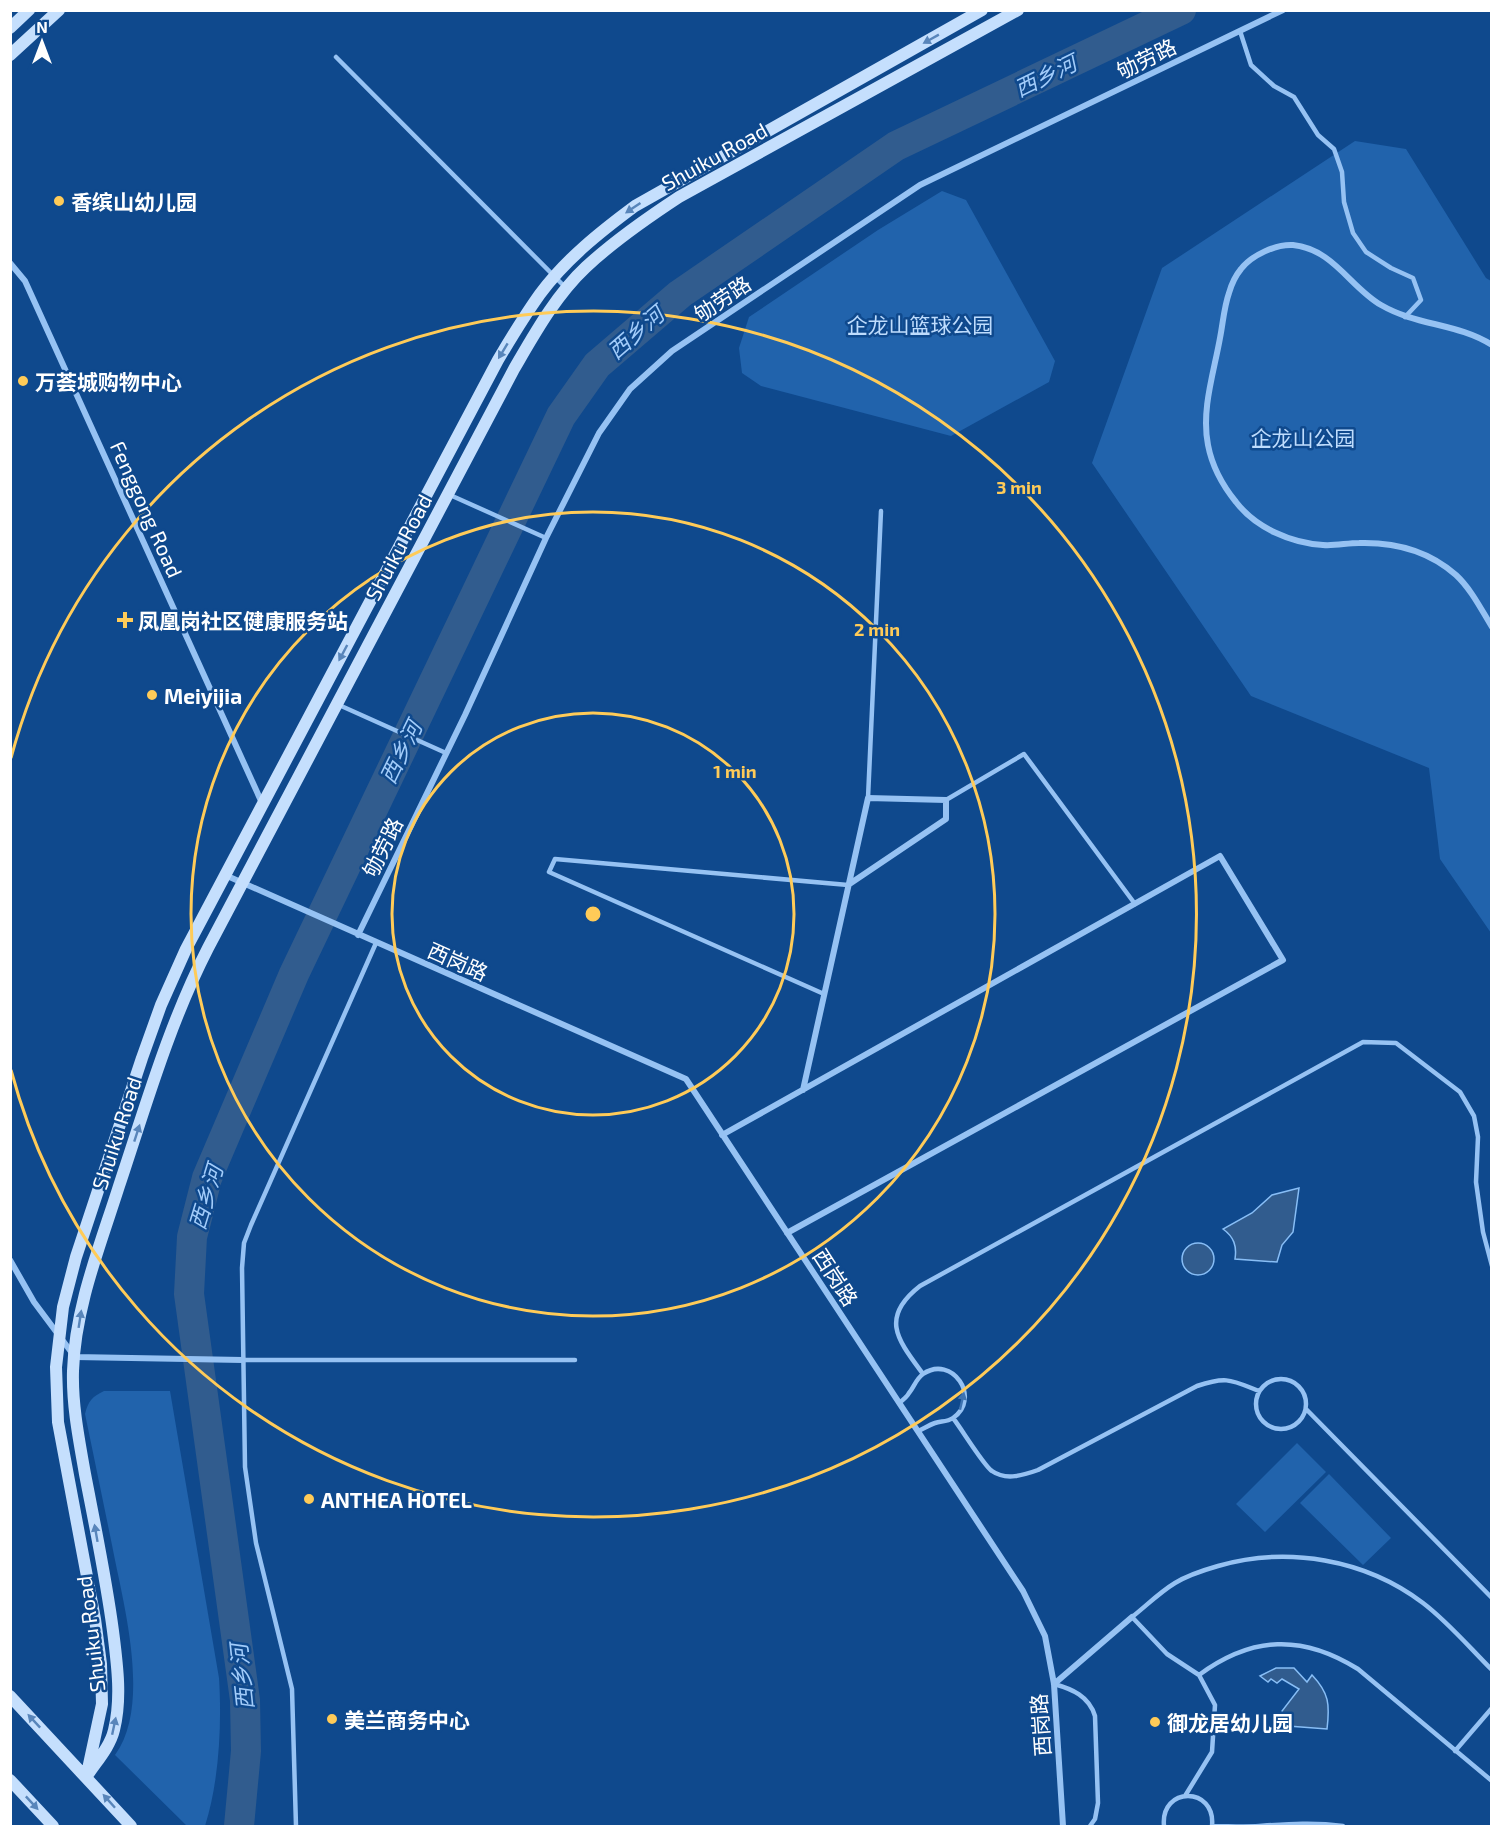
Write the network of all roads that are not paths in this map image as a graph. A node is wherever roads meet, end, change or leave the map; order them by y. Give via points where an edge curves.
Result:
1 (29, 10) edge
2 (59, 10) edge
3 (982, 10) edge
4 (1018, 10) edge
5 (1283, 10) edge
6 (10, 28) edge
7 (1240, 31) junction
8 (10, 56) edge
9 (336, 57) dead end
10 (10, 263) edge
11 (555, 277) junction
12 (567, 289) junction
13 (1405, 317) junction
14 (1491, 345) edge
15 (448, 494) junction
16 (881, 511) dead end
17 (546, 538) junction
18 (1491, 627) edge
19 (337, 704) junction
20 (446, 753) junction
21 (868, 798) junction
22 (946, 800) junction
23 (262, 805) junction
24 (225, 875) junction
25 (243, 883) junction
26 (848, 885) junction
27 (1135, 904) junction
28 (358, 935) junction
29 (376, 943) junction
30 (824, 994) junction
31 (802, 1090) junction
32 (722, 1135) junction
33 (787, 1233) junction
34 (10, 1260) edge
35 (1491, 1266) edge
36 (59, 1336) junction
37 (75, 1357) junction
38 (243, 1360) junction
39 (575, 1360) dead end
40 (923, 1374) junction
41 (1259, 1391) junction
42 (899, 1403) junction
43 (1306, 1409) junction
44 (953, 1418) junction
45 (918, 1431) junction
46 (1491, 1598) edge
47 (1132, 1617) junction
48 (1491, 1670) edge
49 (1199, 1675) junction
50 (1054, 1684) junction
51 (10, 1695) edge
52 (1491, 1708) edge
53 (1455, 1751) junction
54 (87, 1776) junction
55 (10, 1780) edge
56 (1491, 1781) edge
57 (1185, 1796) junction
58 (1212, 1826) edge
59 (53, 1827) edge
60 (131, 1827) edge
61 (296, 1827) edge
62 (1063, 1827) edge
63 (1090, 1827) edge
64 (1164, 1827) edge
65 (1343, 1827) edge

1 - 6 main road
2 - 8 main road
3 -> 11 main road, Shuiku Road via 635,206 575,254
4 - 12 main road, Shuiku Road via 679,197 611,245
5 - 7 street, 劬劳路
7 - 13 lane via 1251,65 1294,98 1318,135 1334,149 1353,233 1366,252 1413,278 1421,300
7 - 17 street, 劬劳路 via 920,185 672,351 630,389 600,433
9 - 11 lane
10 - 23 street, Fenggong Road via 25,281
11 - 12 lane
11 -> 23 main road, Shuiku Road via 541,292 498,360
12 - 15 main road, Shuiku Road via 519,360
13 - 14 street via 1476,335
13 - 18 street via 1380,305 1319,252 1292,245 1264,251 1242,268 1229,292 1206,412 1208,445 1224,485 1237,504 1262,525 1292,539 1324,546 1384,543 1410,549 1456,575
15 - 17 lane
15 - 19 main road, Shuiku Road
16 - 21 lane
17 - 20 street, 劬劳路
19 - 20 lane
19 - 25 main road, Shuiku Road
20 - 28 street, 劬劳路
21 - 22 street
21 - 26 street
22 - 26 street via 946,819
22 - 27 lane via 1024,754
23 - 24 main road, Shuiku Road
24 - 25 street, 西岗路
24 - 36 main road, Shuiku Road via 182,959 145,1047 76,1257
25 - 28 street, 西岗路
37 -> 25 main road, Shuiku Road via 88,1286 177,1013
26 - 30 street
26 - 30 lane via 555,859 549,872
27 - 31 street
27 - 33 street via 1220,856 1283,960
28 - 29 street, 西岗路
29 - 32 street, 西岗路 via 686,1079
29 - 38 lane via 244,1244
30 - 31 street
31 - 32 street
32 - 33 street, 西岗路
33 - 42 street, 西岗路
34 - 36 street
35 - 40 lane via 1476,1182 1478,1137 1474,1116 1460,1092 1396,1043 1363,1042 920,1286 907,1296 895,1327 900,1343
36 - 37 street
36 - 54 main road, Shuiku Road via 58,1422 101,1664 102,1704
37 - 38 street
54 -> 37 main road, Shuiku Road via 114,1732 117,1664 76,1419
38 - 39 lane
38 - 61 lane via 245,1467 256,1543 292,1689
40 - 42 lane
44 -> 40 lane via 965,1399 963,1385 947,1370
41 - 43 lane via 1270,1381 1291,1381 1303,1391
41 - 43 lane via 1257,1414 1267,1426 1290,1428 1298,1424
41 - 44 lane via 1228,1379 1197,1386 1022,1476 992,1471
42 - 45 street, 西岗路
43 - 46 lane
44 - 45 lane
45 - 50 street, 西岗路 via 1023,1591 1045,1636
47 - 48 lane via 1176,1582 1202,1571 1258,1558 1316,1559 1344,1564 1406,1591 1444,1620
47 - 49 lane via 1167,1653
47 - 50 street
49 - 53 lane via 1219,1660 1265,1644 1314,1647 1358,1669
49 - 57 lane via 1215,1705 1215,1727 1212,1752
50 - 62 street, 西岗路
50 - 63 lane via 1084,1697 1095,1716 1098,1803
54 -> 51 main road
52 - 53 lane
53 - 56 lane
60 -> 54 main road
55 -> 59 main road
57 - 58 lane via 1206,1804 1211,1810
57 - 64 lane via 1165,1811
58 - 65 lane via 1313,1823

